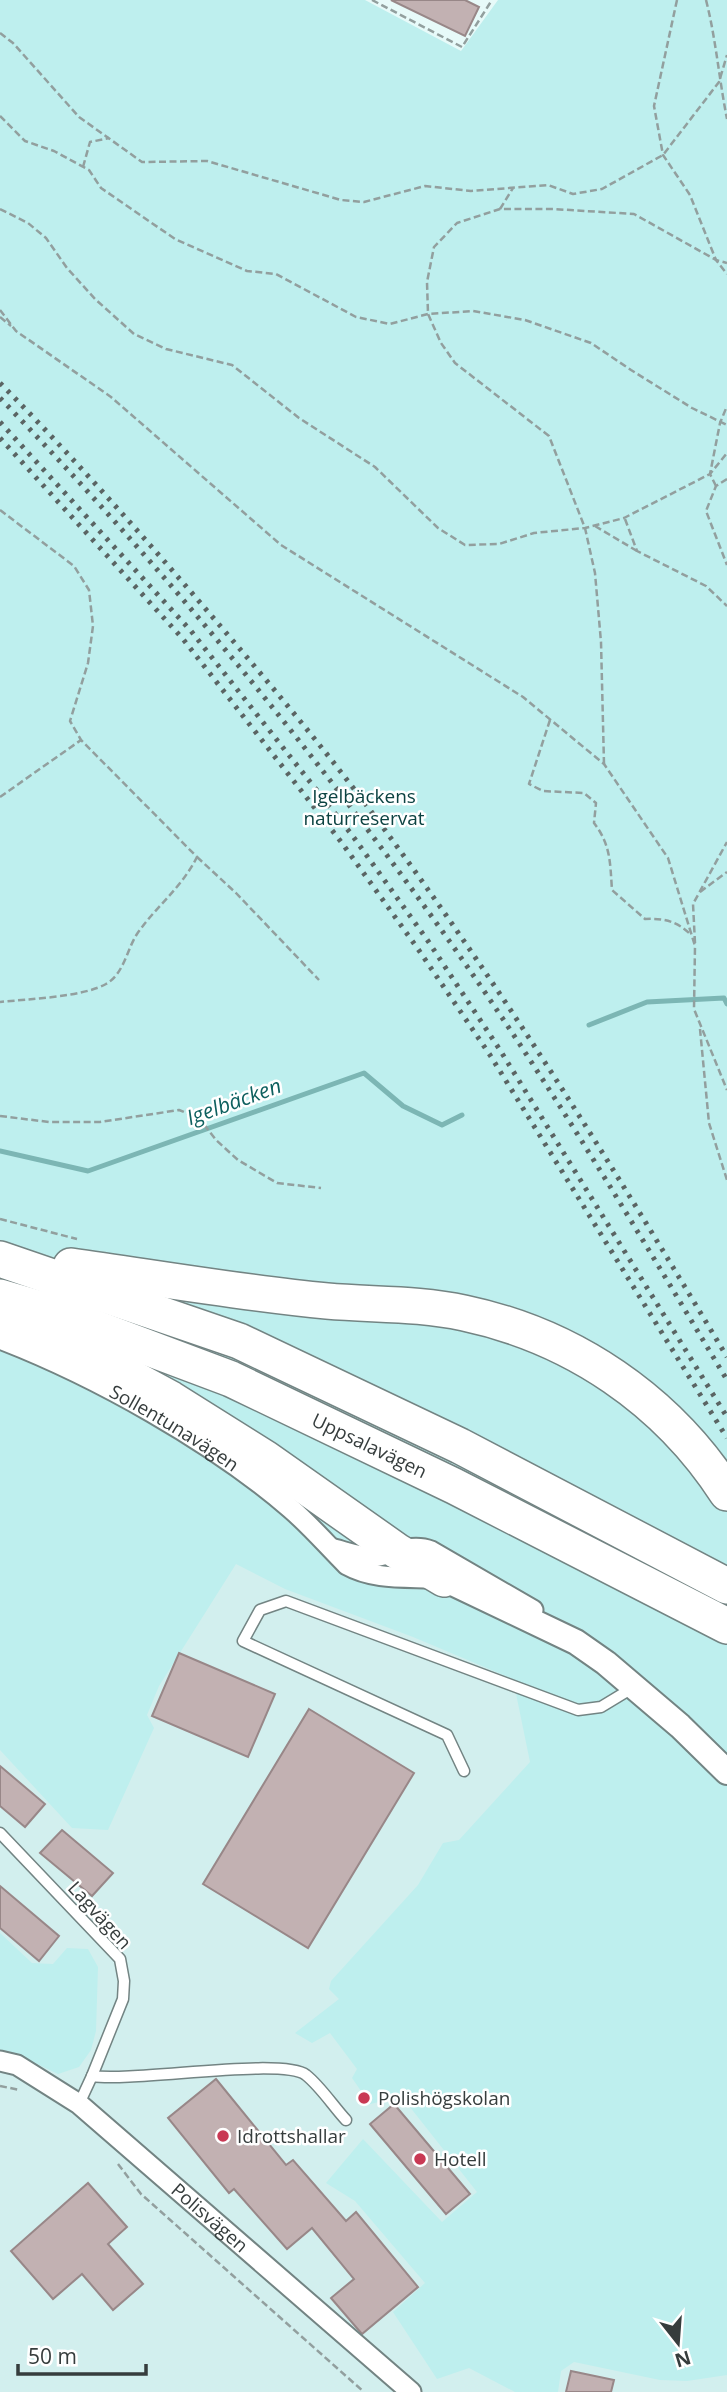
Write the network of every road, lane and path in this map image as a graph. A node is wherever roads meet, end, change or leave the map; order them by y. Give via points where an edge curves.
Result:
1 (372, 0) edge
2 (492, 0) edge
3 (677, 0) edge
4 (706, 0) edge
5 (0, 33) edge
6 (727, 55) edge
7 (719, 82) junction
8 (0, 117) edge
9 (727, 119) edge
10 (109, 138) junction
11 (663, 155) junction
12 (83, 167) junction
13 (513, 188) junction
14 (0, 209) edge
15 (500, 209) junction
16 (716, 260) junction
17 (727, 263) edge
18 (727, 274) edge
19 (0, 310) edge
20 (428, 314) junction
21 (0, 317) edge
22 (16, 331) junction
23 (727, 405) edge
24 (720, 423) junction
25 (727, 425) edge
26 (727, 453) edge
27 (710, 474) junction
28 (727, 479) edge
29 (716, 486) junction
30 (0, 510) edge
31 (624, 518) junction
32 (594, 526) junction
33 (585, 528) junction
34 (637, 551) junction
35 (727, 565) edge
36 (727, 606) edge
37 (550, 720) junction
38 (81, 740) junction
39 (604, 764) junction
40 (0, 797) edge
41 (727, 842) edge
42 (197, 857) junction
43 (727, 872) edge
44 (698, 894) junction
45 (690, 934) junction
46 (695, 946) junction
47 (319, 980) dead end
48 (0, 1002) edge
49 (700, 1025) junction
50 (727, 1090) edge
51 (0, 1116) edge
52 (727, 1180) edge
53 (321, 1188) dead end
54 (0, 1257) edge
55 (0, 1297) edge
56 (0, 1315) edge
57 (0, 1339) edge
58 (727, 1493) edge
59 (330, 1548) junction
60 (397, 1551) junction
61 (444, 1579) junction
62 (727, 1586) edge
63 (727, 1626) edge
64 (576, 1642) junction
65 (634, 1687) junction
66 (464, 1771) dead end
67 (727, 1772) edge
68 (0, 1833) edge
69 (0, 2061) edge
70 (92, 2076) junction
71 (0, 2086) edge
72 (28, 2091) dead end
73 (79, 2104) junction
74 (346, 2120) dead end
75 (118, 2163) dead end
76 (364, 2392) edge
77 (411, 2392) edge

1 - 2 path via 462,47
3 - 11 path via 654,106
4 - 7 path via 715,34
5 - 10 path via 79,117
6 - 7 path
7 - 9 path
7 - 11 path
8 - 12 path via 25,141
10 - 12 path via 90,142
10 - 13 path via 142,162 207,162 341,200 364,202 425,186 471,191
11 - 13 path via 602,190 573,194 548,185
11 - 16 path via 690,195
12 - 20 path via 101,188 175,239 247,271 276,274 356,317 390,324
13 - 15 path
14 - 33 path via 46,238 94,299 134,334 166,349 232,365 299,418 375,467 438,528 465,545 499,544 534,533
15 - 16 path via 634,214
15 - 20 path via 457,223 434,247 427,282
16 - 17 path
16 - 18 path
19 - 22 path
20 - 24 path via 473,311 499,315 591,343
20 - 33 path via 454,363 549,436
21 - 22 path
22 - 37 path via 111,397 281,545 523,697
23 - 24 path
24 - 25 path
24 - 27 path
26 - 27 path
27 - 29 path
27 - 31 path
28 - 29 path
29 - 35 path via 706,511
30 - 38 path via 74,566 89,590 93,626 88,663 70,721
31 - 32 path
31 - 34 path
32 - 33 path
32 - 34 path
33 - 39 path via 595,573 601,642
34 - 36 path via 706,586
37 - 39 path
37 - 45 path via 529,784 543,791 584,793 596,803 594,822 609,852 612,890 645,919 679,924
38 - 40 path
38 - 42 path
39 - 45 path via 668,858
41 - 44 path
42 - 47 path
42 - 48 path via 186,879 137,935 117,975 106,984 80,992
43 - 44 path
44 - 46 path via 693,904
45 - 46 path
46 - 49 path via 694,1009
49 - 50 path
49 - 52 path via 709,1123
51 - 53 path via 100,1122 179,1110 199,1118 238,1160 277,1182
54 - 58 highway via 328,1301 433,1308 539,1334 574,1350 638,1394 671,1423
54 - 62 highway, Uppsalavägen via 239,1341 460,1446
55 - 63 highway, Uppsalavägen via 231,1379 454,1486
56 - 60 highway via 171,1399
57 - 59 street, Sollentunavägen via 113,1391 175,1428 291,1508
59 - 60 street, Sollentunavägen via 361,1557
59 - 61 street, Sollentunavägen via 347,1565 372,1575
60 - 61 highway
60 - 64 street, Sollentunavägen via 431,1551 539,1614
61 - 64 street, Sollentunavägen
64 - 65 street, Sollentunavägen
65 - 66 lane via 601,1707 578,1710 286,1601 260,1610 243,1641 447,1735
65 - 67 street, Sollentunavägen
68 - 70 lane, Lagvägen via 120,1959 123,1999
69 - 73 street, Polisvägen via 17,2065
70 - 73 lane, Lagvägen
70 - 74 lane via 280,2068 305,2074
71 - 72 path
73 - 77 street, Polisvägen
75 - 76 path via 141,2194

